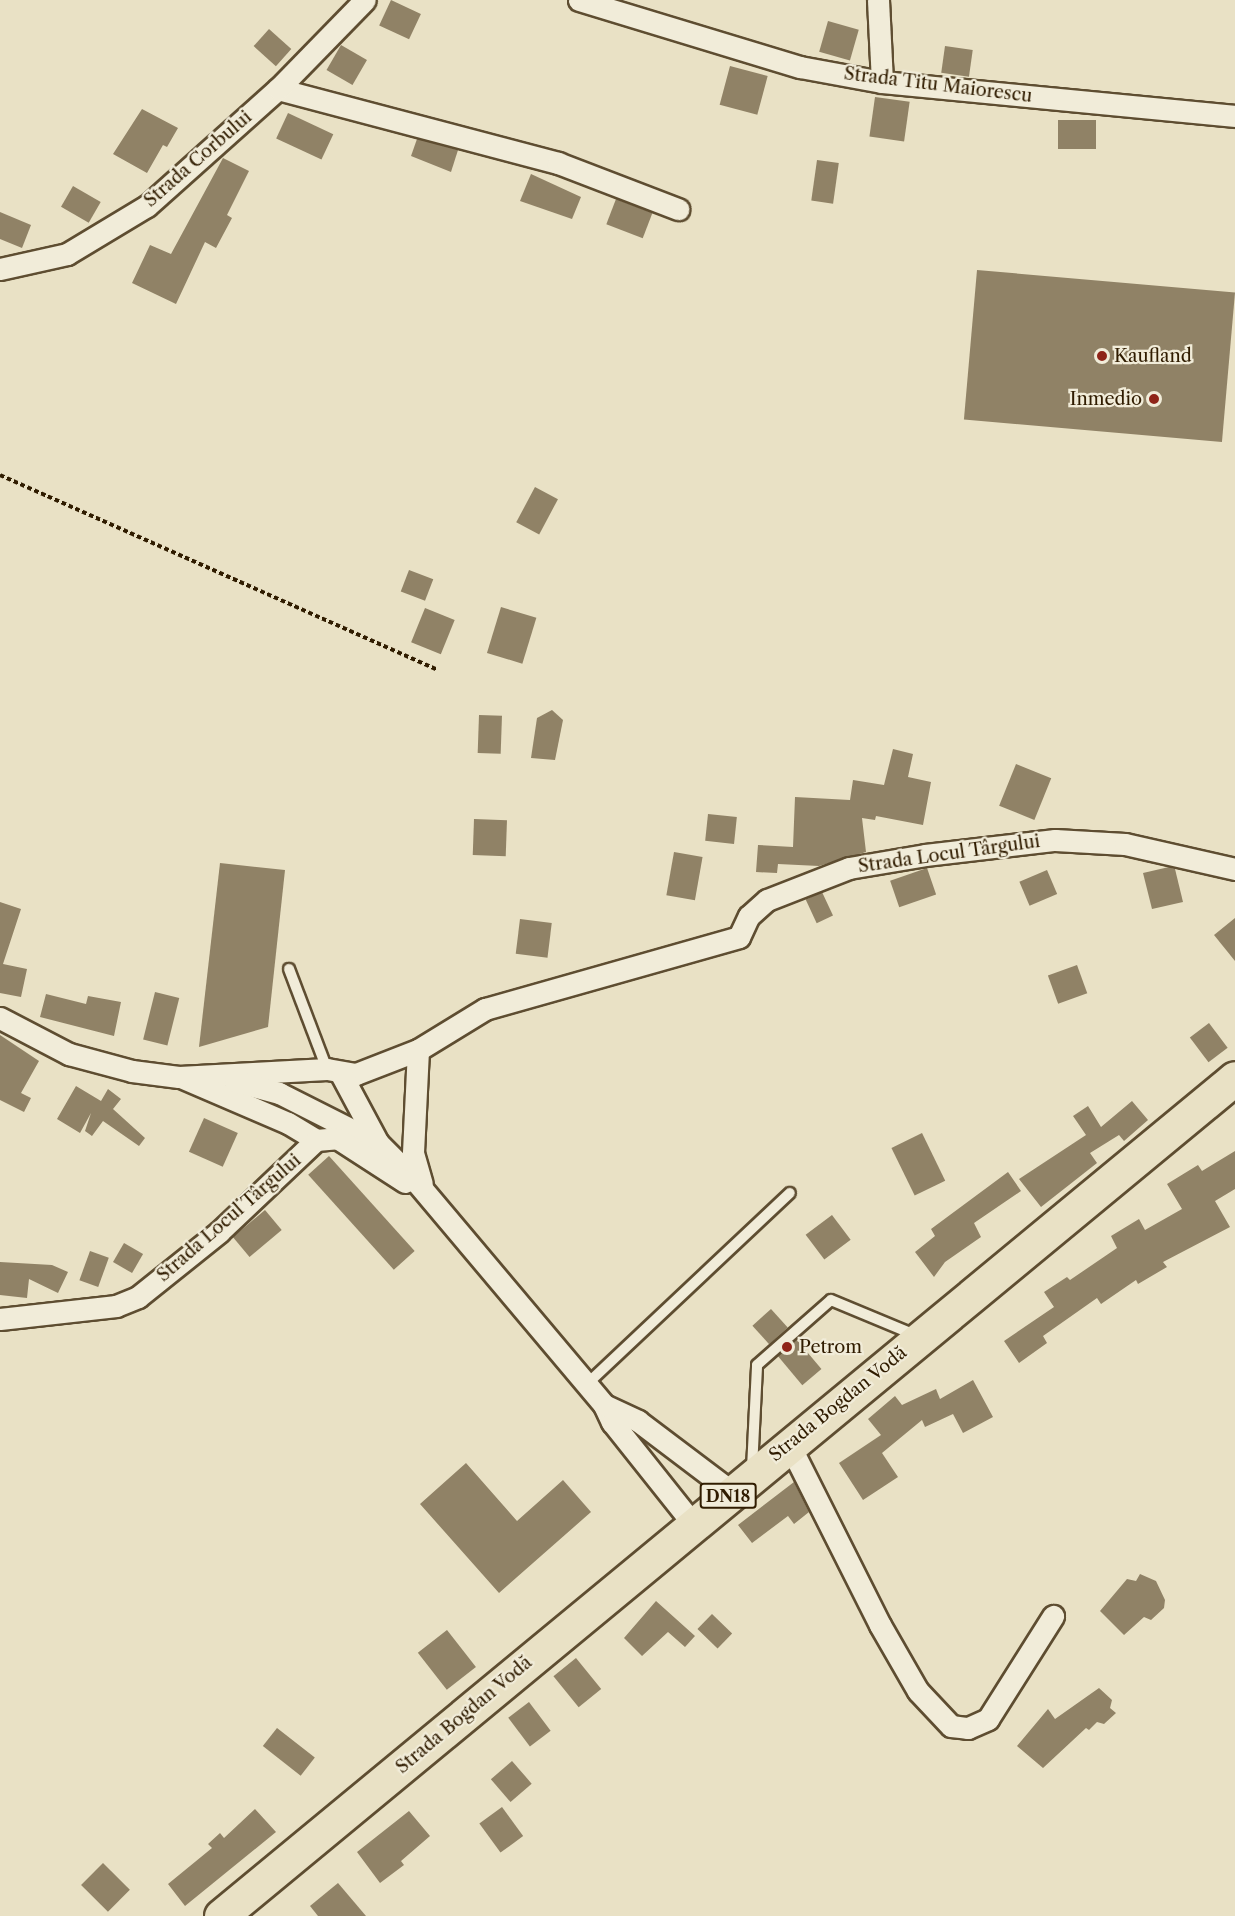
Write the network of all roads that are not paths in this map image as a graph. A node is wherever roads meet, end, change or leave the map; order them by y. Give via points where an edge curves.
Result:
1 (365, 0) edge
2 (579, 0) edge
3 (878, 0) edge
4 (882, 82) junction
5 (278, 89) junction
6 (1235, 116) edge
7 (678, 209) dead end
8 (0, 268) edge
9 (1235, 868) edge
10 (289, 969) dead end
11 (0, 1018) edge
12 (418, 1050) junction
13 (334, 1071) junction
14 (179, 1077) junction
15 (1235, 1078) edge
16 (332, 1120) junction
17 (288, 1123) junction
18 (316, 1140) junction
19 (378, 1143) junction
20 (790, 1193) dead end
21 (426, 1196) junction
22 (0, 1319) edge
23 (921, 1338) junction
24 (586, 1385) junction
25 (604, 1406) junction
26 (789, 1444) junction
27 (742, 1484) junction
28 (693, 1525) junction
29 (1053, 1616) dead end
30 (222, 1916) edge

1 - 5 street, Strada Corbului
2 - 4 street, Strada Titu Maiorescu via 800,67
3 - 4 street
4 - 6 street, Strada Titu Maiorescu
5 - 7 street via 558,163
5 - 8 street, Strada Corbului via 147,206 67,254
9 - 12 street, Strada Locul Târgului via 1125,844 1055,840 849,868 767,900 748,916 739,937 485,1009
10 - 13 lane
11 - 14 street, Strada Locul Târgului via 69,1054 132,1071
12 - 13 street, Strada Locul Târgului via 356,1074
12 - 21 street, Strada Locul Târgului via 413,1153
13 - 14 street, Strada Locul Târgului
13 - 19 street, Strada Locul Târgului
14 - 16 street, Strada Locul Târgului via 254,1083
14 - 17 street, Strada Locul Târgului
15 - 23 main road, Strada Bogdan Vodă / DN18
16 - 17 street, Strada Locul Târgului
16 - 19 street, Strada Locul Târgului
17 - 18 street, Strada Locul Târgului
18 - 21 street, Strada Locul Târgului via 337,1138 357,1147
18 - 22 street, Strada Locul Târgului via 219,1232 138,1297 116,1306
19 - 21 street, Strada Locul Târgului
20 - 24 lane
21 - 24 street, Strada Locul Târgului
23 - 26 main road, Strada Bogdan Vodă / DN18
23 - 27 lane via 831,1300 757,1365
24 - 25 street, Strada Locul Târgului
25 - 27 street, Strada Locul Târgului via 638,1421
25 - 28 street, Strada Locul Târgului via 612,1422
26 - 27 main road, Strada Bogdan Vodă / DN18
26 - 29 street via 880,1625 918,1691 951,1726 968,1728 988,1719
27 - 28 main road, Strada Bogdan Vodă / DN18
28 - 30 main road, Strada Bogdan Vodă / DN18

